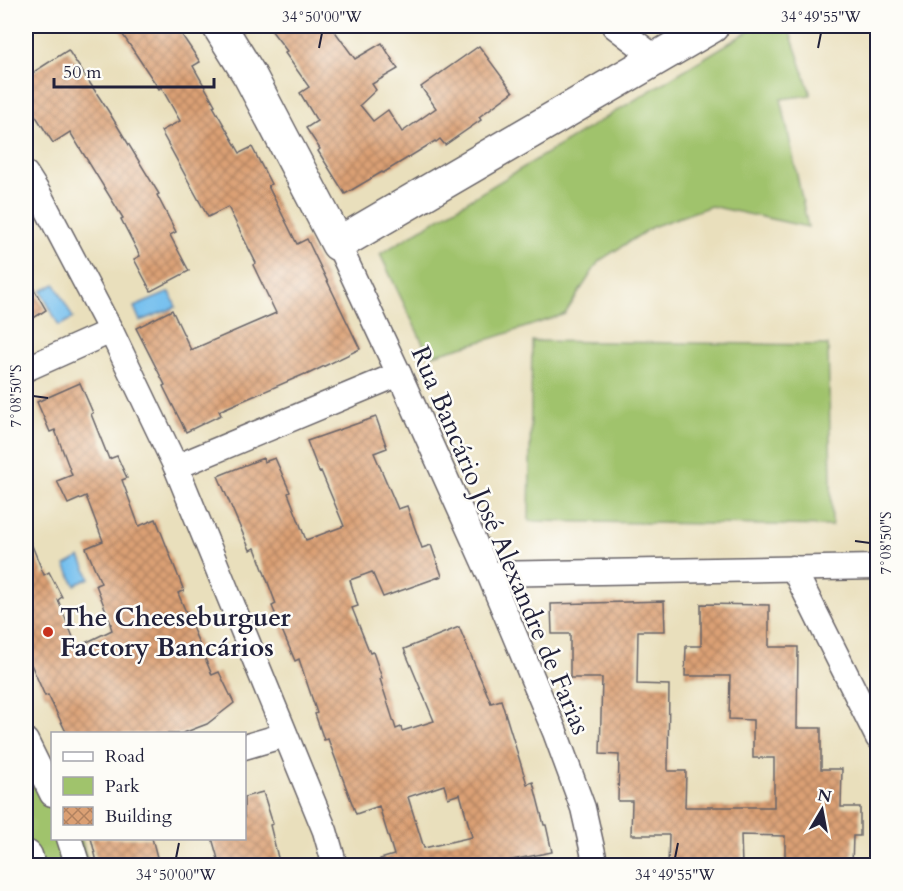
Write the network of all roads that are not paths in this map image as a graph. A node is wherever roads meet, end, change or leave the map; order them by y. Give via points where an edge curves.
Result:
1 (219, 26) edge
2 (614, 26) edge
3 (712, 26) edge
4 (656, 58) junction
5 (26, 174) edge
6 (338, 244) junction
7 (111, 331) junction
8 (26, 369) edge
9 (399, 374) junction
10 (176, 467) junction
11 (878, 567) edge
12 (793, 568) junction
13 (489, 574) junction
14 (285, 735) junction
15 (878, 738) edge
16 (26, 741) edge
17 (246, 746) edge
18 (51, 792) edge
19 (70, 840) edge
20 (26, 857) edge
21 (28, 866) edge
22 (78, 866) edge
23 (335, 866) edge
24 (596, 866) edge

1 - 6 street via 250,76
2 - 4 street
3 - 4 street
4 - 6 street
5 - 7 street
6 - 9 street, Rua Bancário José Alexandre de Farias
7 - 8 street
7 - 10 street
9 - 10 street
9 - 13 street, Rua Bancário José Alexandre de Farias
10 - 14 street
11 - 12 street
12 - 13 street
12 - 15 street
13 - 24 street, Rua Bancário José Alexandre de Farias via 583,808
14 - 17 street
14 - 23 street via 325,831
16 - 18 street
19 - 22 street
20 - 21 street

